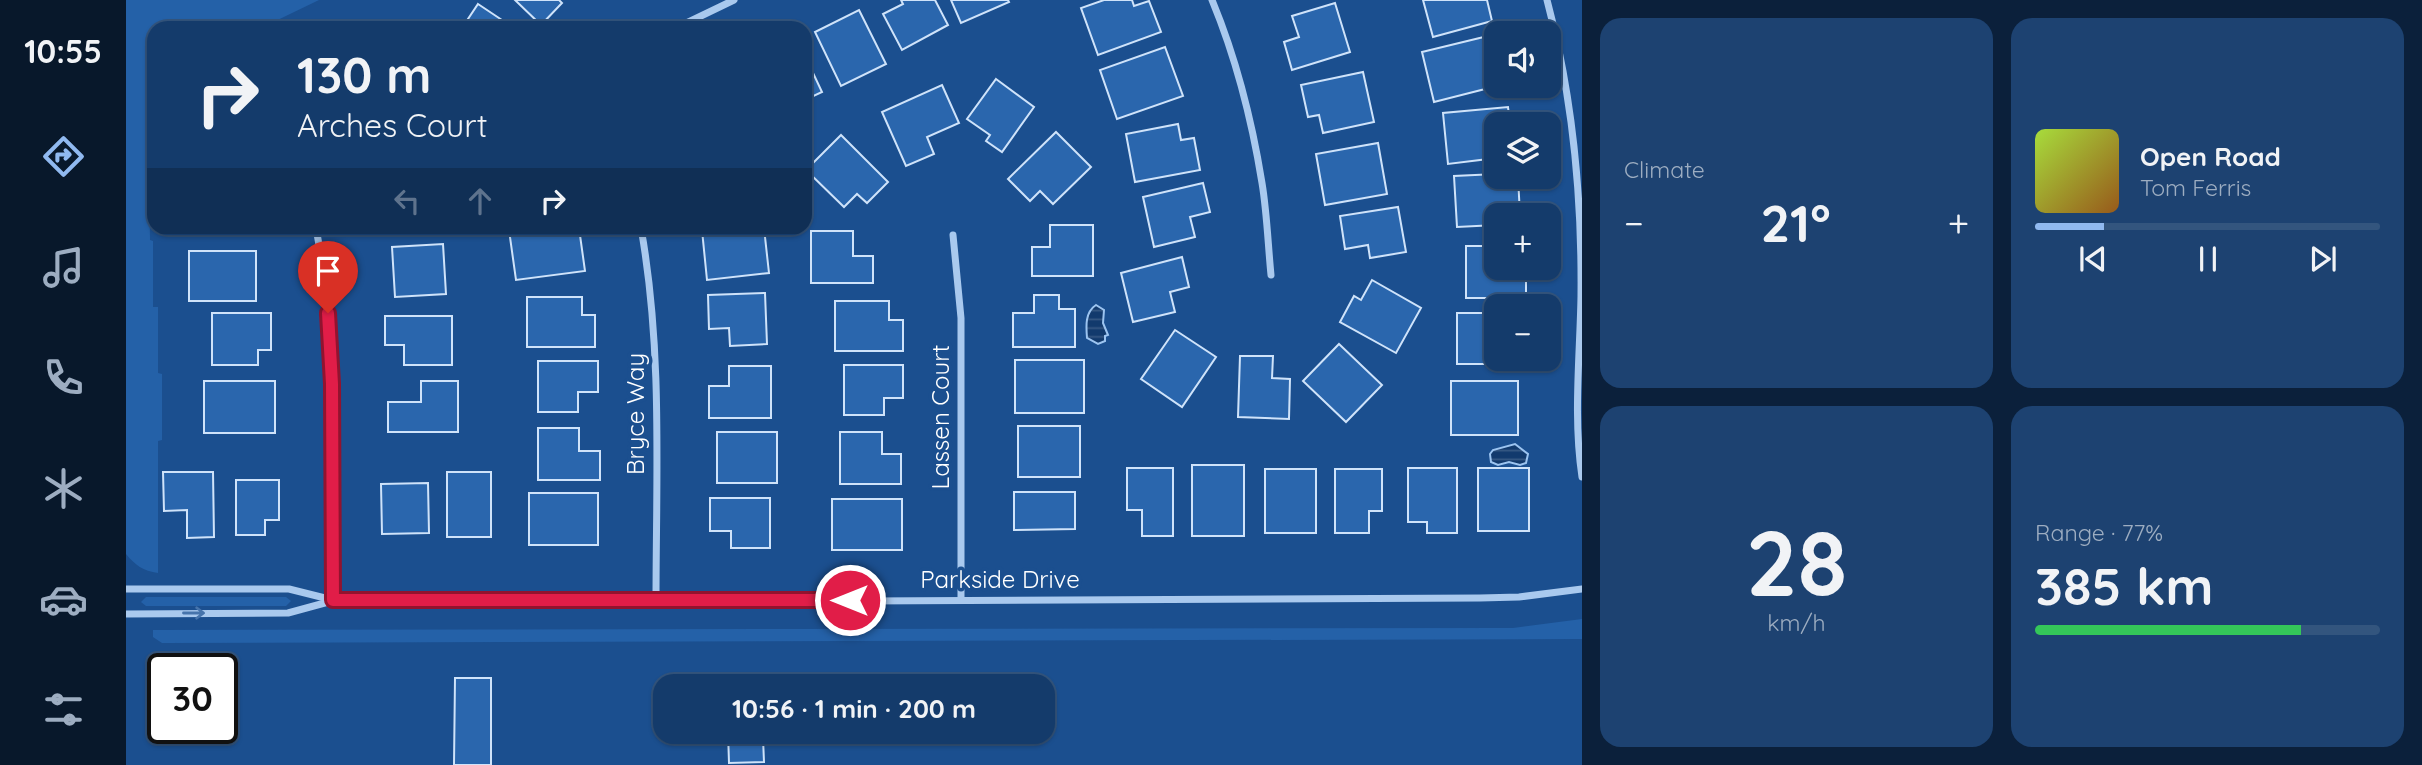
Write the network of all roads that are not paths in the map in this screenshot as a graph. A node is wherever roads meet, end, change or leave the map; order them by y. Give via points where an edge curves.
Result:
1 (734, 0) edge
2 (1212, 0) edge
3 (1547, 0) edge
4 (690, 21) edge
5 (1582, 230) edge
6 (317, 235) edge
7 (642, 235) edge
8 (953, 235) dead end
9 (1271, 275) dead end
10 (1582, 477) edge
11 (126, 589) edge
12 (1582, 589) edge
13 (333, 600) junction
14 (961, 600) junction
15 (656, 602) junction
16 (126, 614) edge

1 - 4 street
2 - 9 street via 1247,108 1263,185
3 - 5 street via 1573,121
5 - 10 street via 1578,438
6 - 13 street via 332,384
7 - 15 street, Bryce Way via 655,331
8 - 14 street, Lassen Court via 961,318
11 - 13 street, Parkside Drive via 289,589
12 - 14 street, Parkside Drive via 1493,598
13 - 15 street, Parkside Drive
16 -> 13 street, Parkside Drive via 288,613
14 - 15 street, Parkside Drive

